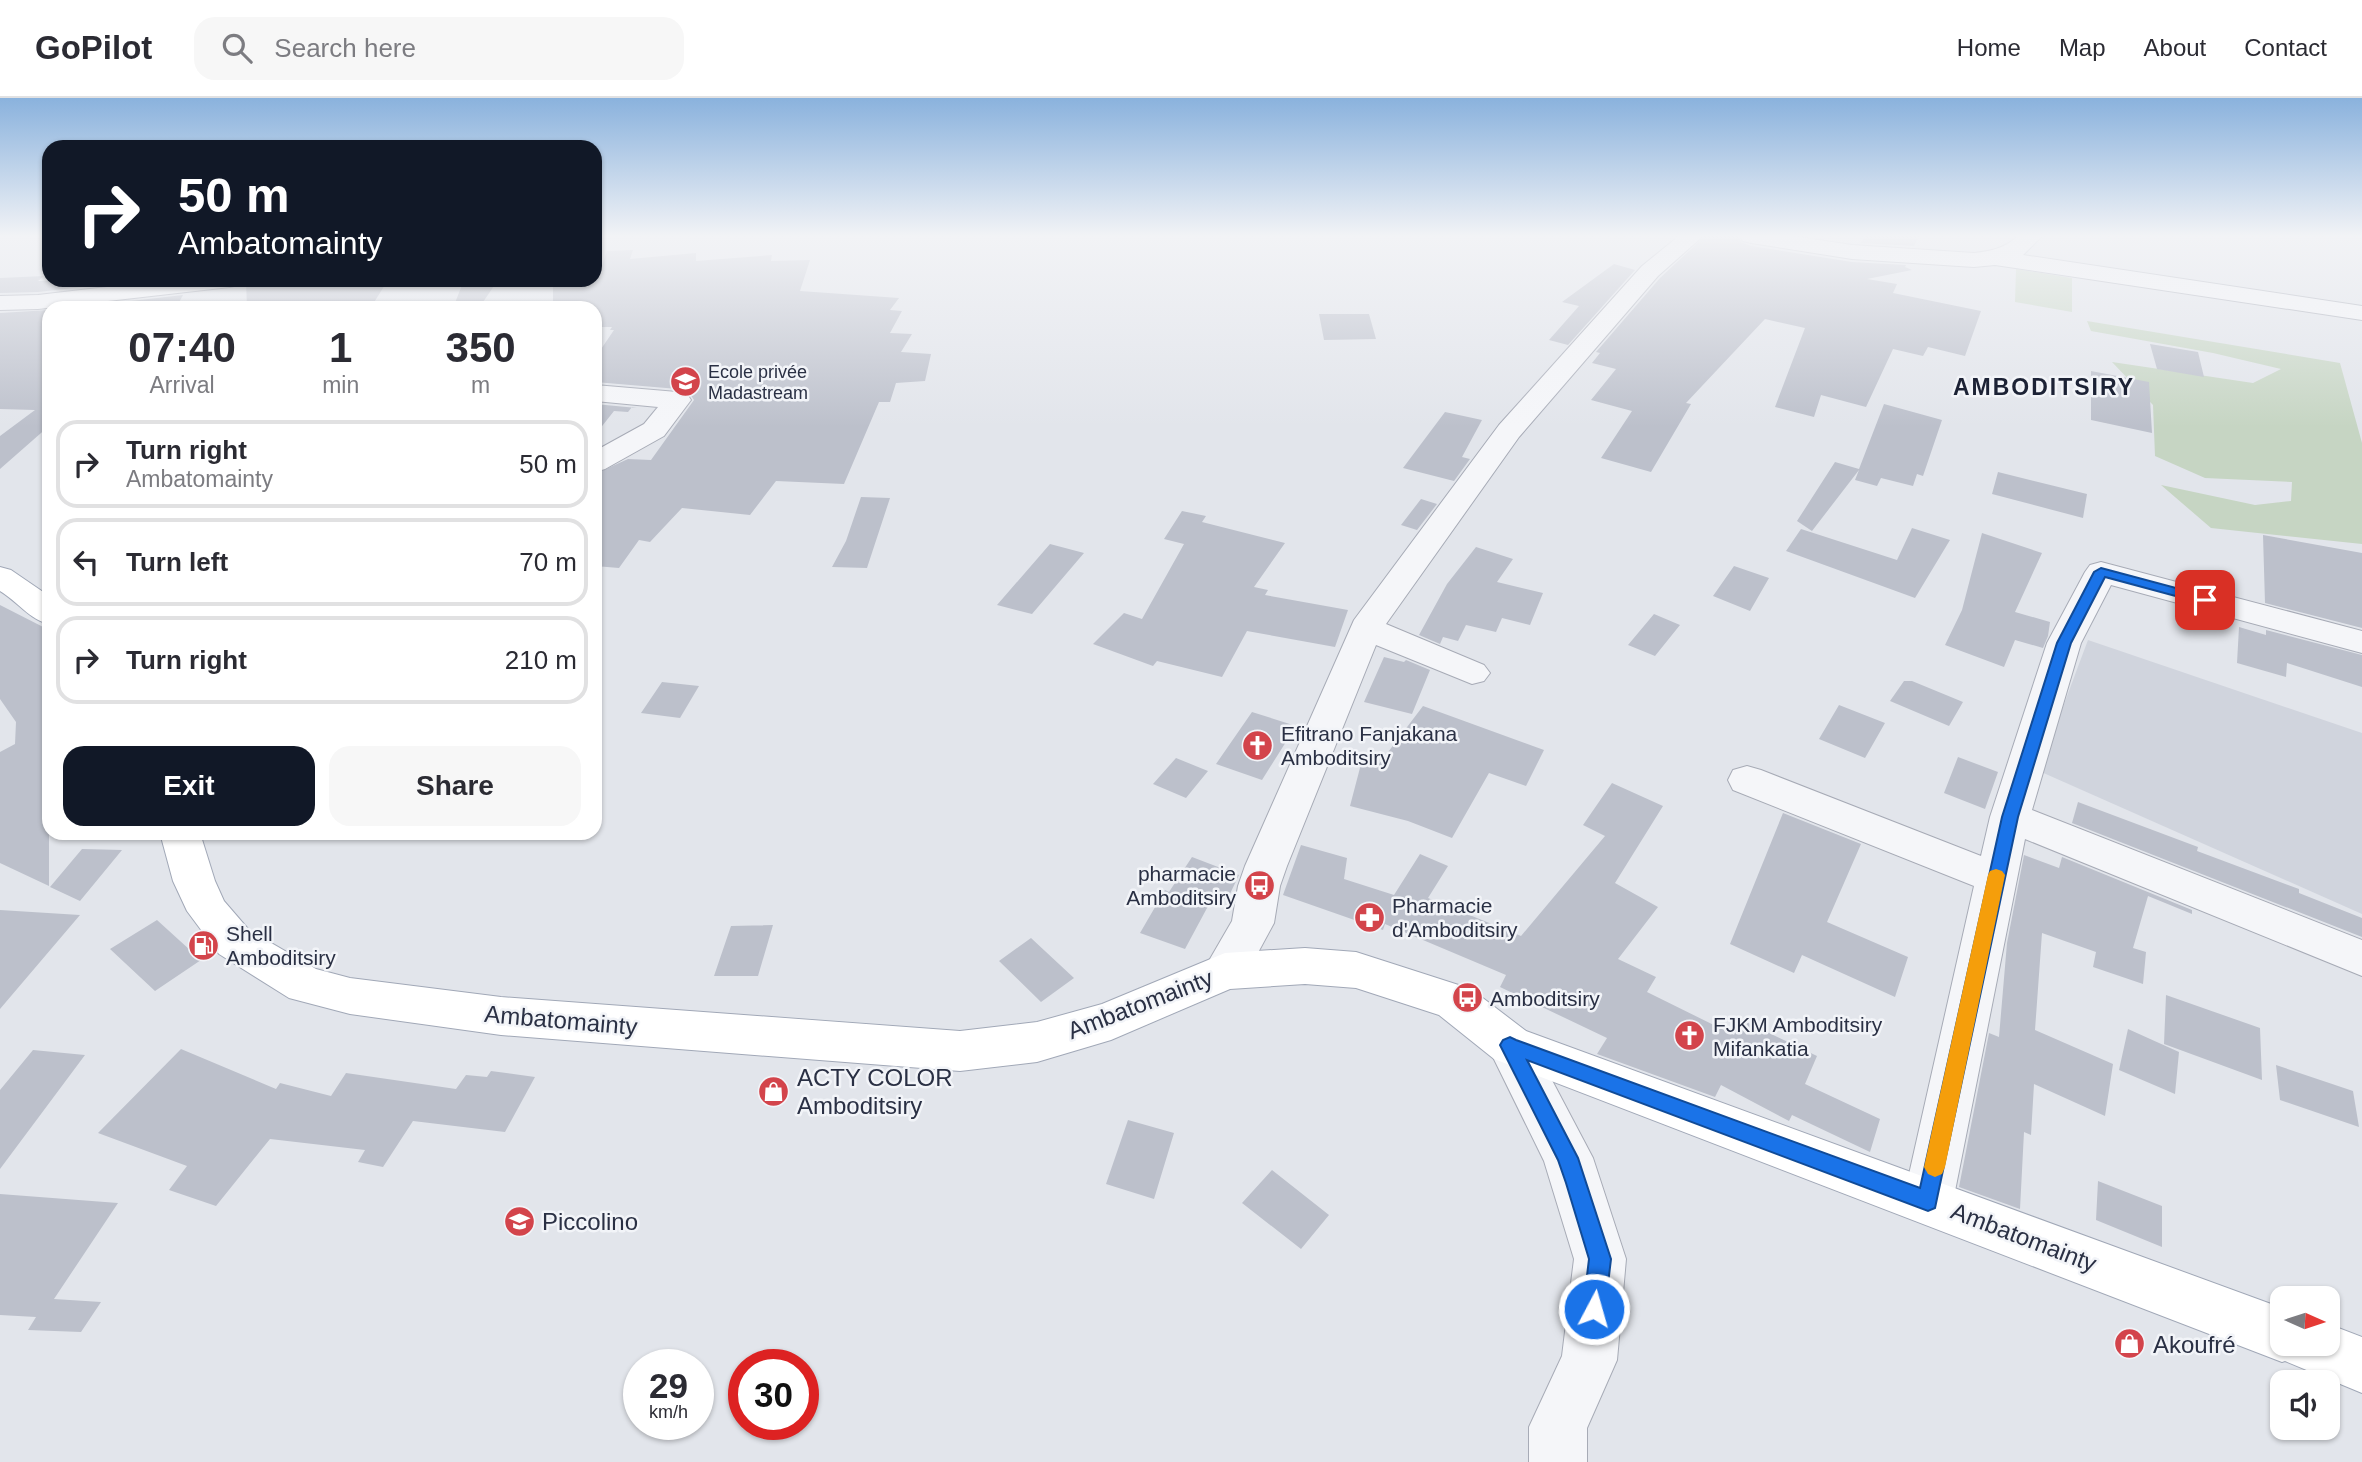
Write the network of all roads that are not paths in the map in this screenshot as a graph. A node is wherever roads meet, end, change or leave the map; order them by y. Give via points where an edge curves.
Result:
1 (1625, 300) edge
2 (2273, 300) edge
3 (42, 302) edge
4 (0, 303) edge
5 (2362, 313) edge
6 (602, 394) edge
7 (602, 459) edge
8 (0, 576) edge
9 (42, 607) edge
10 (1366, 628) junction
11 (2362, 642) edge
12 (1472, 673) dead end
13 (1747, 780) dead end
14 (2010, 817) junction
15 (182, 840) edge
16 (1996, 878) junction
17 (2362, 958) edge
18 (1226, 971) junction
19 (1510, 1045) junction
20 (1928, 1201) junction
21 (2270, 1330) edge
22 (2338, 1356) edge
23 (2362, 1365) edge
24 (1558, 1462) edge

1 - 10 street via 1509,431
2 - 5 street
3 - 4 street
6 - 7 street via 677,400 654,430
8 - 9 main road
10 - 12 street
10 - 18 street via 1266,866 1253,923
11 - 14 street via 2101,572 2064,643
13 - 16 street
14 - 16 street
14 - 17 street
15 - 18 main road, Ambatomainty via 208,911 233,942 305,985 350,996 501,1016 960,1051 1037,1042 1111,1021
16 - 20 street
18 - 19 main road, Ambatomainty via 1306,966 1356,970 1455,1002
19 - 20 main road, Ambatomainty
19 - 24 street via 1568,1158 1600,1259 1589,1360 1558,1427
20 - 21 main road, Ambatomainty
22 - 23 main road

